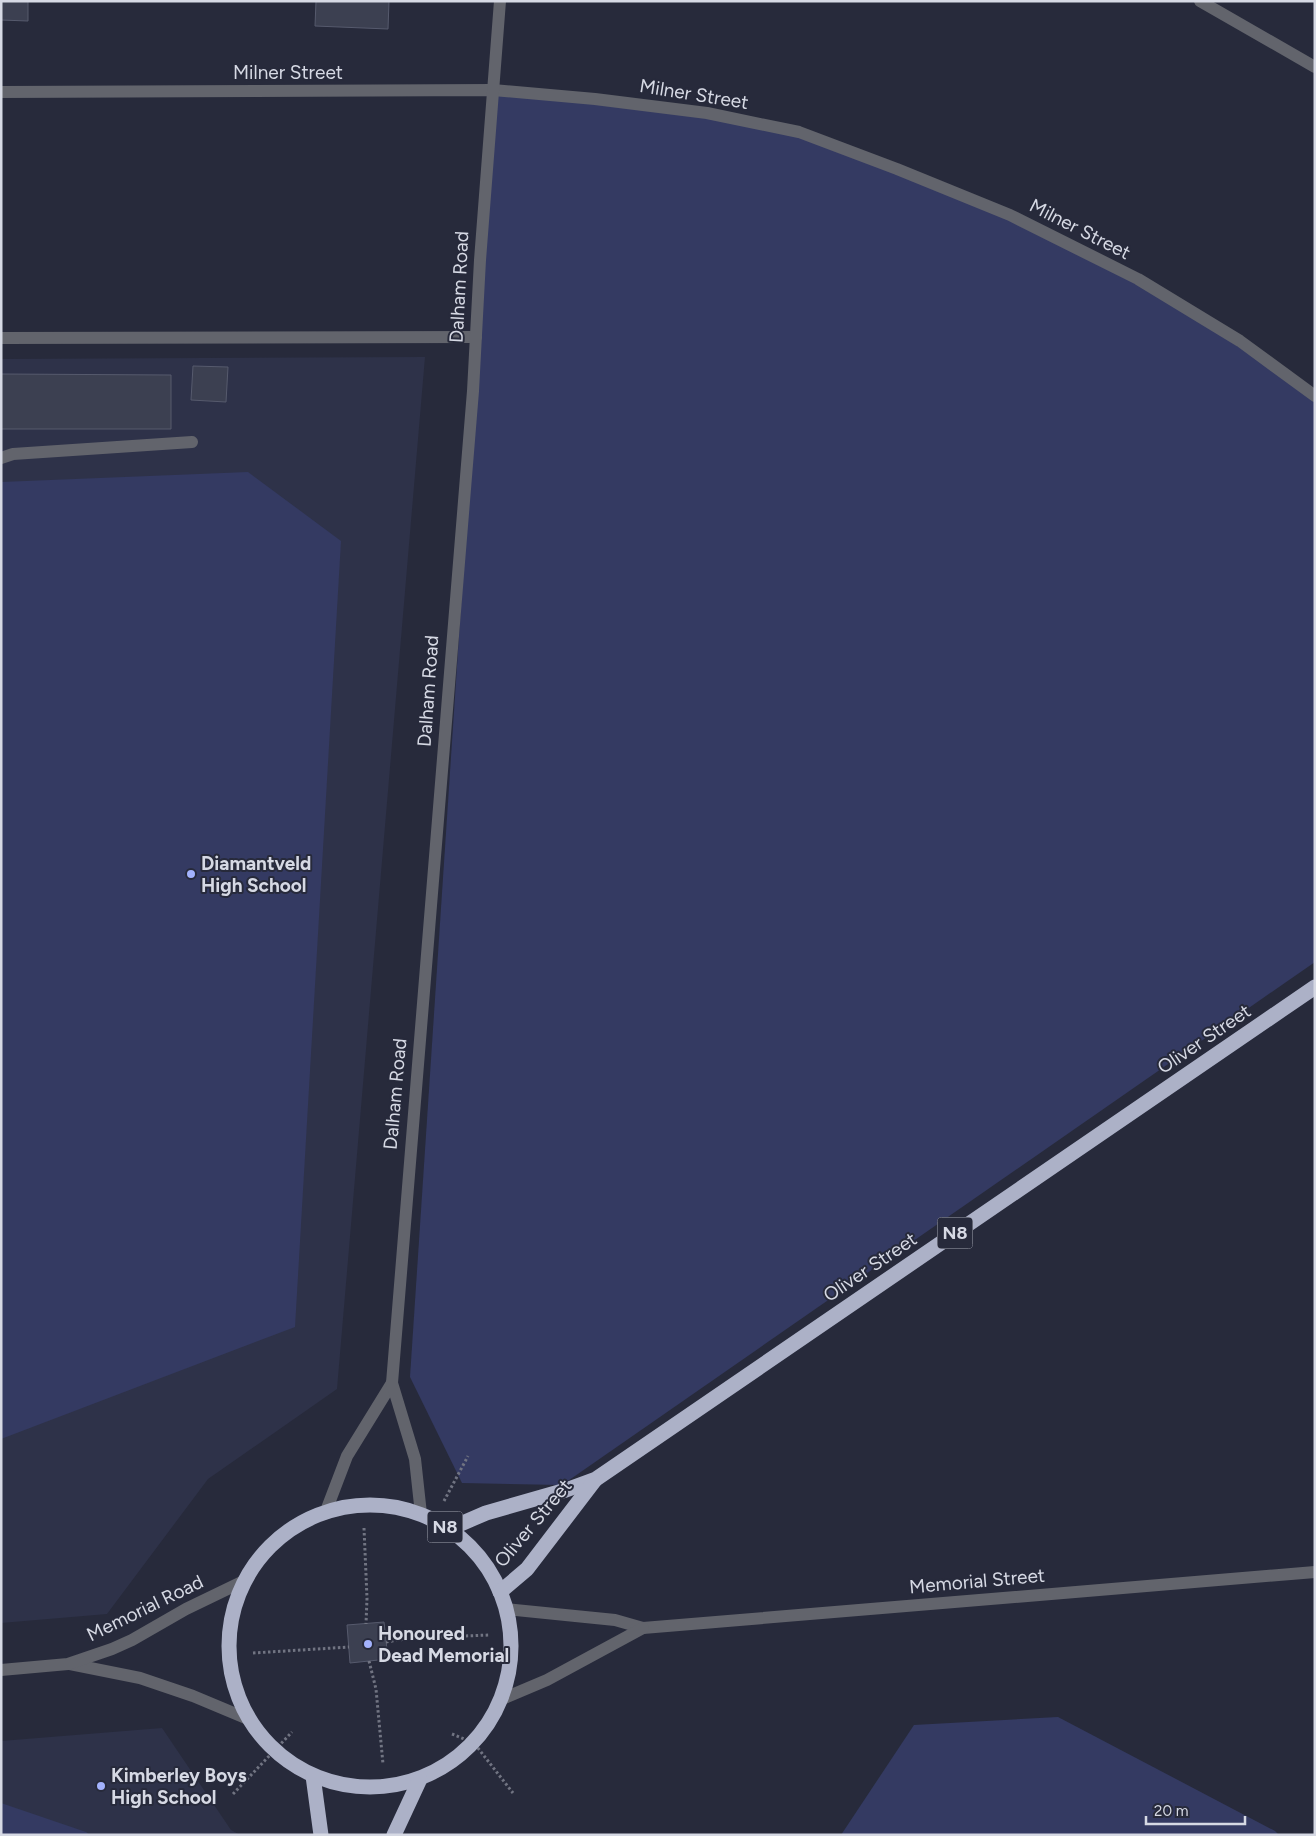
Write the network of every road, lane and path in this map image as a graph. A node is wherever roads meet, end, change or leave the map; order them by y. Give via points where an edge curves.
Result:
1 (500, 1) edge
2 (1200, 1) edge
3 (1315, 67) edge
4 (493, 90) junction
5 (1, 92) edge
6 (476, 337) junction
7 (1, 338) edge
8 (1315, 396) edge
9 (192, 442) dead end
10 (1, 458) edge
11 (1315, 987) edge
12 (392, 1383) junction
13 (468, 1456) dead end
14 (596, 1479) junction
15 (326, 1511) junction
16 (428, 1517) junction
17 (364, 1528) dead end
18 (449, 1529) junction
19 (1315, 1572) edge
20 (244, 1580) junction
21 (500, 1592) junction
22 (506, 1609) junction
23 (366, 1624) dead end
24 (643, 1628) junction
25 (490, 1635) dead end
26 (386, 1642) dead end
27 (349, 1647) dead end
28 (253, 1653) dead end
29 (369, 1661) dead end
30 (68, 1664) junction
31 (1, 1670) edge
32 (502, 1698) junction
33 (248, 1719) junction
34 (292, 1732) dead end
35 (452, 1734) dead end
36 (474, 1743) junction
37 (275, 1752) junction
38 (383, 1764) dead end
39 (314, 1776) junction
40 (420, 1779) junction
41 (513, 1792) dead end
42 (233, 1794) dead end
43 (321, 1835) edge
44 (394, 1835) edge

1 - 4 street, Dalham Road
2 - 3 street
4 - 5 street, Milner Street
4 - 6 street, Dalham Road
4 - 8 street, Milner Street via 595,98 708,113 799,132 1010,215 1138,279 1240,341
6 - 7 street
6 - 12 street, Dalham Road
9 - 10 street via 13,454
11 - 14 highway, Oliver Street / N8
12 - 15 street, Dalham Road via 347,1456
12 - 16 street, Dalham Road
13 - 16 path
14 - 18 highway, Oliver Street / N8 via 486,1513
14 - 21 highway, Oliver Street / N8 via 527,1569
15 - 16 highway, N8 via 357,1505 389,1506
15 - 20 highway, N8 via 300,1522 278,1538 259,1557
16 - 18 highway, N8
17 - 23 path
18 - 21 highway, N8 via 479,1557
19 - 24 street, Memorial Street
20 - 30 street, Memorial Road via 132,1640
20 - 33 highway, N8 via 232,1607 228,1635 229,1665 236,1693
21 - 22 highway, N8
22 - 24 street, Memorial Street via 615,1620
22 - 32 highway, N8 via 511,1639 510,1669
24 - 32 street, Memorial Street via 547,1680
25 - 26 path
27 - 28 path
29 - 38 path via 376,1689
30 - 31 street, Memorial Road
30 - 33 street via 140,1678
32 - 36 highway, N8
33 - 37 highway, N8
34 - 37 path
35 - 36 path
36 - 40 highway, N8 via 446,1765
36 - 41 path
37 - 39 highway, N8
37 - 42 path
39 - 40 highway, N8 via 348,1786 385,1787
39 - 43 highway
40 - 44 highway

